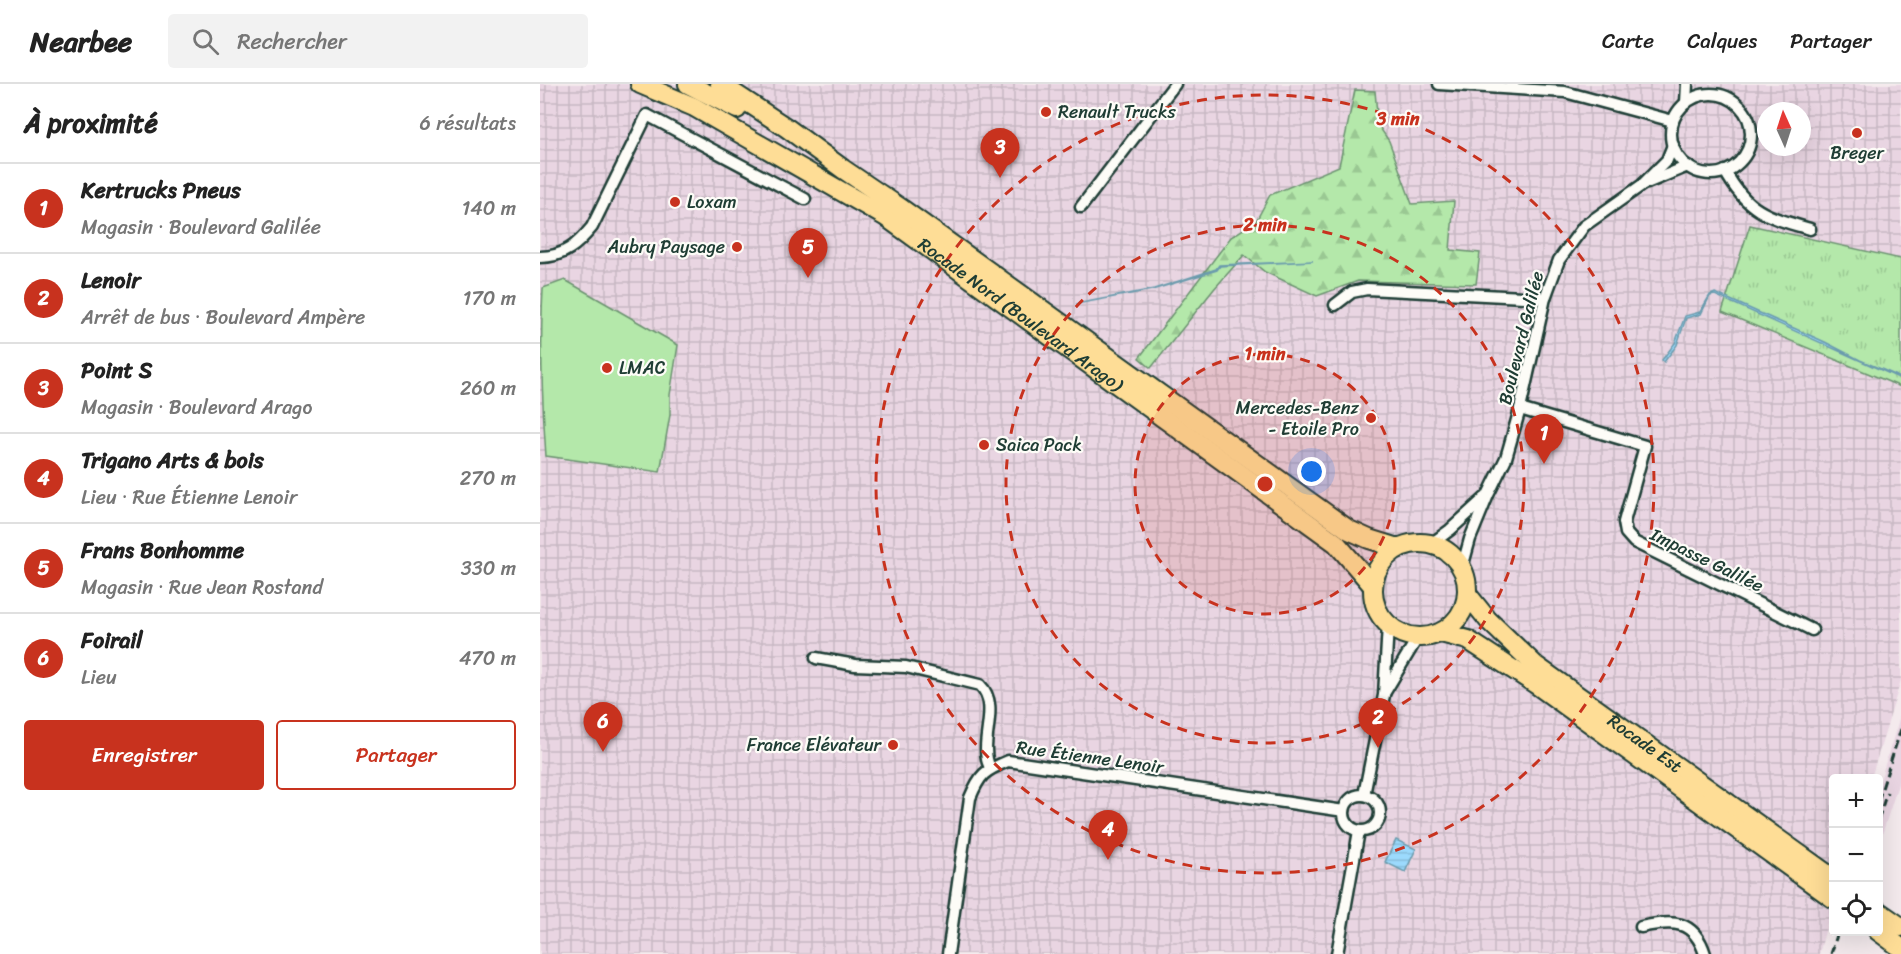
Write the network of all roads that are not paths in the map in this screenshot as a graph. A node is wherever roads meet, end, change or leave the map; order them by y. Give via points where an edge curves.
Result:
1 (640, 84) edge
2 (688, 84) edge
3 (720, 84) edge
4 (1174, 84) edge
5 (1438, 84) edge
6 (1687, 84) edge
7 (1704, 84) edge
8 (1715, 94) junction
9 (1686, 103) junction
10 (1673, 121) junction
11 (1673, 146) junction
12 (1688, 166) junction
13 (843, 169) junction
14 (1725, 171) junction
15 (1642, 185) junction
16 (805, 199) dead end
17 (1081, 207) dead end
18 (1810, 229) dead end
19 (540, 257) edge
20 (1545, 298) junction
21 (1335, 305) dead end
22 (1520, 409) junction
23 (1488, 495) junction
24 (1431, 544) junction
25 (1398, 548) junction
26 (1462, 568) junction
27 (1373, 586) junction
28 (1468, 596) junction
29 (1388, 625) junction
30 (1812, 630) dead end
31 (1441, 633) junction
32 (1418, 637) junction
33 (816, 658) dead end
34 (1384, 695) junction
35 (990, 768) junction
36 (1364, 795) junction
37 (1344, 811) junction
38 (1359, 831) junction
39 (1829, 876) edge
40 (1829, 896) edge
41 (1883, 914) edge
42 (1641, 927) dead end
43 (1901, 927) edge
44 (1883, 935) edge
45 (1901, 948) edge
46 (948, 954) edge
47 (1336, 954) edge
48 (1705, 954) edge

1 - 27 main road, Rocade Nord (Boulevard Arago) via 694,107 886,217 1336,543
2 - 13 main road
3 - 13 main road
4 - 17 street
5 - 10 street via 1565,92
6 - 9 street
7 - 8 street
8 - 9 street via 1695,97
8 - 14 street via 1734,101 1743,110 1751,133 1744,156
9 - 10 street
10 - 11 street
11 - 12 street
11 - 15 street, Boulevard Galilée via 1667,160
12 - 14 street via 1712,174
12 - 15 street, Boulevard Galilée
13 - 25 main road via 1350,530
14 - 18 street via 1736,190 1771,218
15 - 20 street, Boulevard Galilée via 1584,226 1559,260
16 - 19 street via 647,115 592,227 568,251
20 - 21 street via 1367,289 1352,292
20 - 22 street, Boulevard Galilée
22 - 23 street, Boulevard Galilée via 1506,458
22 - 30 street, Impasse Galilée via 1645,446 1624,522 1626,533 1635,542
23 - 24 street, Boulevard Galilée
23 - 26 street, Boulevard Galilée
24 - 25 main road via 1411,543
24 - 26 main road via 1449,552
25 - 27 main road via 1385,557
26 - 28 main road
27 - 29 main road via 1379,614
28 - 31 main road via 1454,624
28 - 39 main road, Rocade Est via 1535,665
29 - 32 main road
29 - 34 street
31 - 32 main road
31 - 40 main road via 1468,640 1537,685
32 - 34 street
33 - 35 street via 855,665 906,667 980,685 989,702 986,761
34 - 36 street
35 - 37 street, Rue Étienne Lenoir via 1008,761
35 - 46 street via 978,778 970,798
36 - 37 street via 1353,797
36 - 38 street via 1378,804 1380,815 1371,829
37 - 38 street via 1346,822
38 - 47 street
41 - 43 main road
42 - 48 street via 1660,922 1686,926 1698,935
44 - 45 main road

